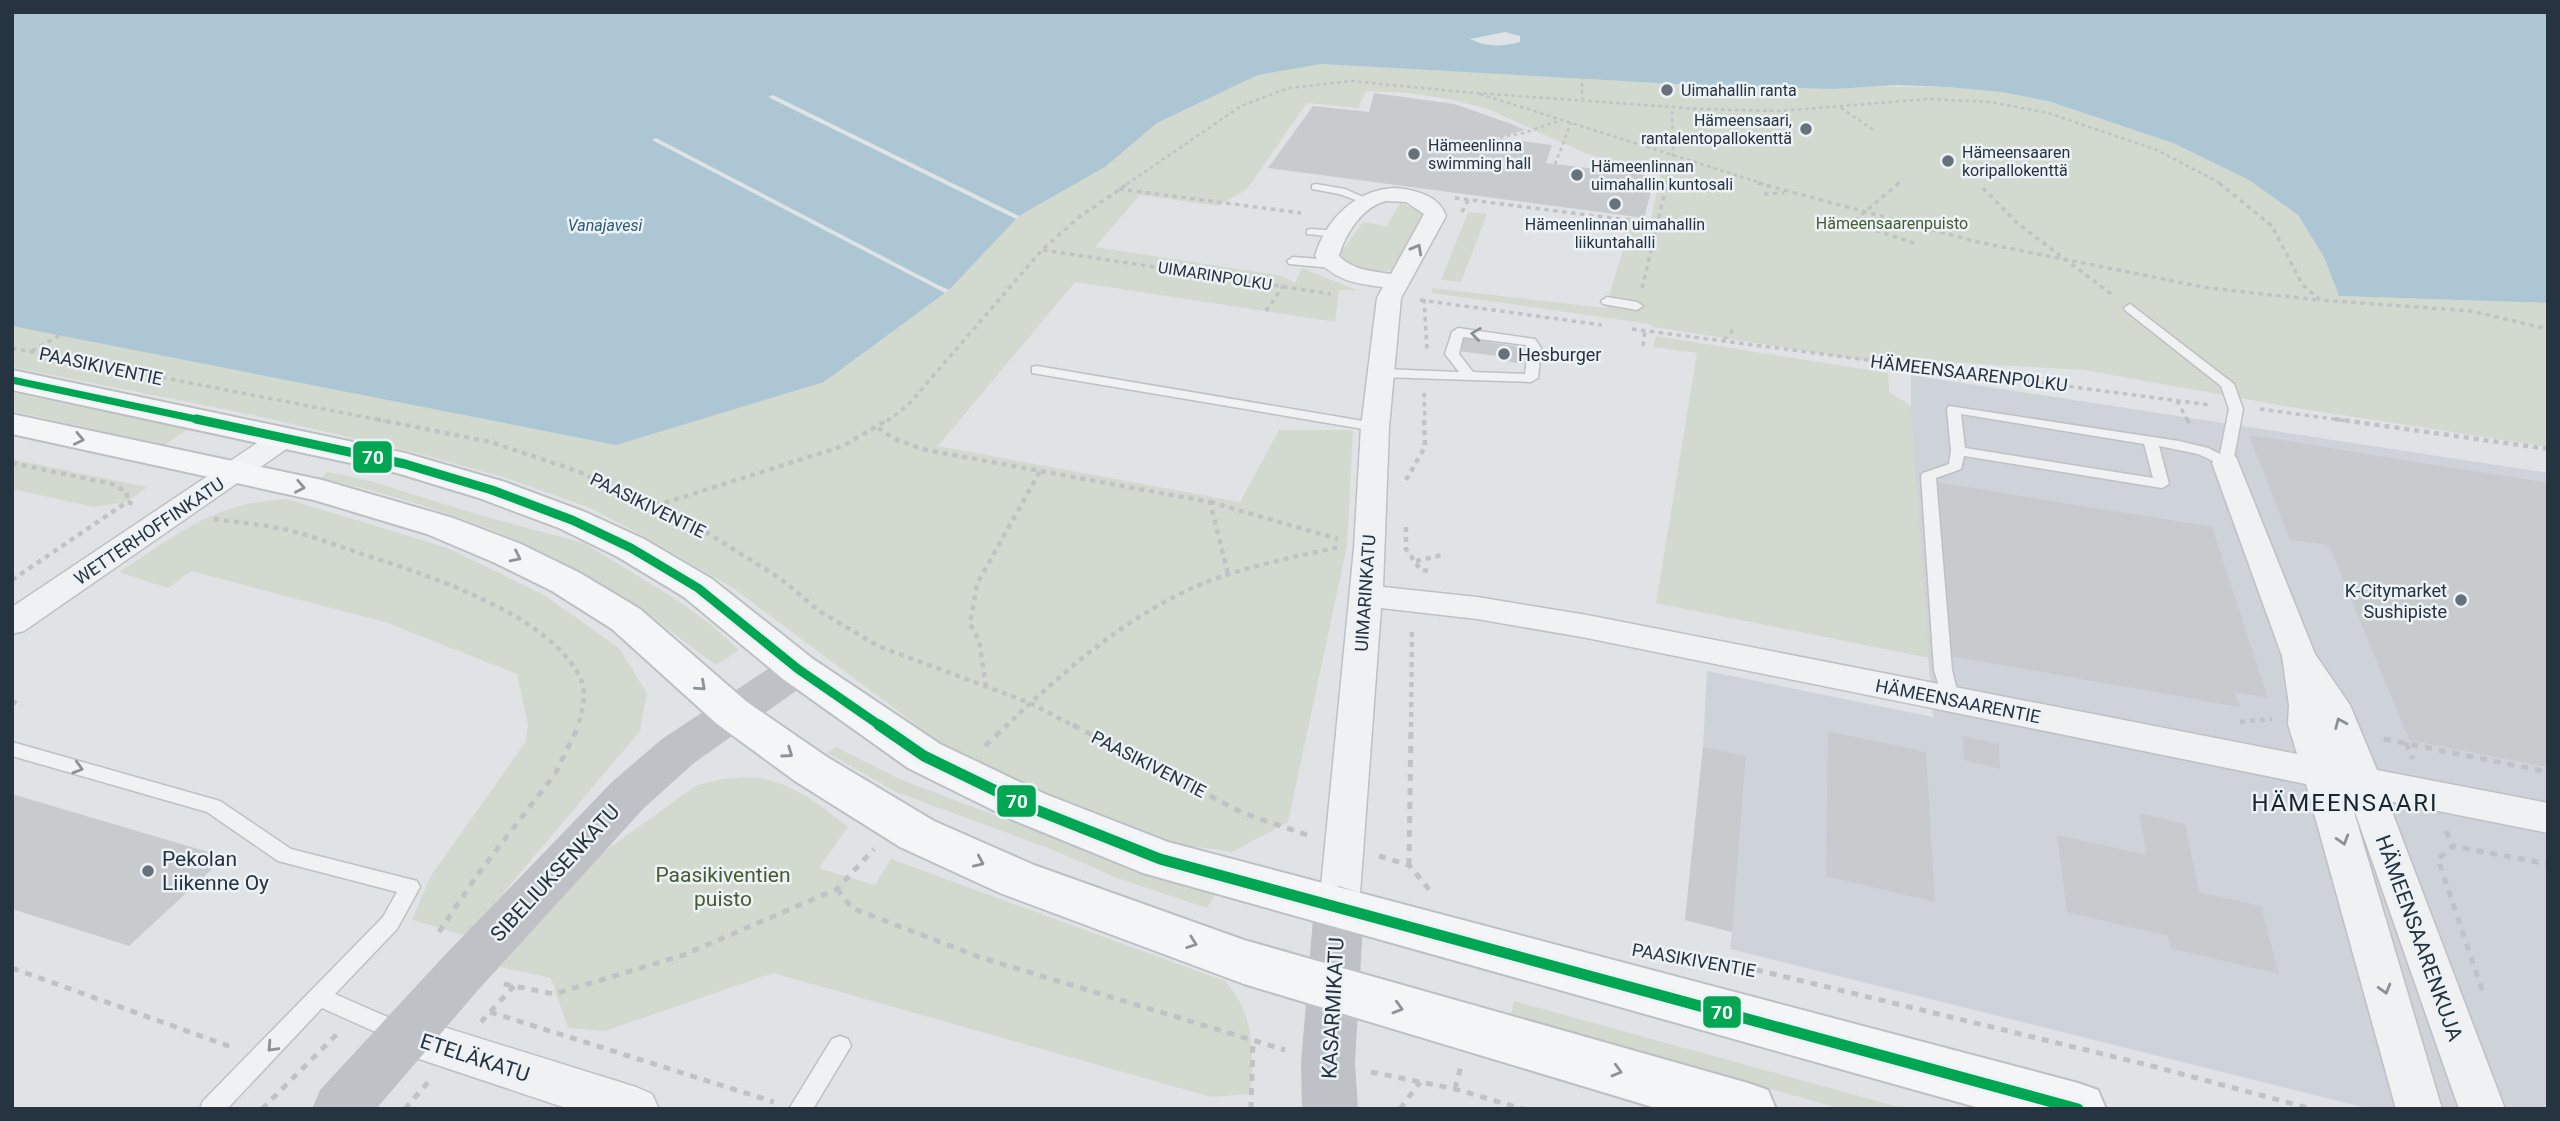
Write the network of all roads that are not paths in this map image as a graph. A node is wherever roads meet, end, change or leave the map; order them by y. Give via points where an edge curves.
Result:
1 (1317, 187) dead end
2 (1367, 201) junction
3 (1311, 232) dead end
4 (1337, 234) junction
5 (1293, 261) dead end
6 (1332, 264) junction
7 (1404, 293) junction
8 (1607, 301) dead end
9 (1637, 306) road end
10 (2130, 308) road end
11 (1037, 370) dead end
12 (1381, 373) junction
13 (1468, 375) junction
14 (12, 380) edge
15 (12, 424) edge
16 (1375, 427) junction
17 (285, 437) junction
18 (2150, 441) junction
19 (1958, 451) junction
20 (2225, 463) junction
21 (233, 473) junction
22 (1366, 596) junction
23 (12, 623) edge
24 (2299, 656) junction
25 (798, 669) junction
26 (1950, 699) junction
27 (732, 713) junction
28 (12, 749) edge
29 (2319, 771) junction
30 (2361, 780) junction
31 (2548, 818) edge
32 (1339, 907) junction
33 (1333, 990) junction
34 (319, 997) junction
35 (405, 1035) junction
36 (840, 1046) dead end
37 (1329, 1086) edge
38 (347, 1100) edge
39 (791, 1107) edge
40 (212, 1109) edge
41 (636, 1109) edge
42 (1748, 1109) edge
43 (2078, 1109) edge
44 (2419, 1109) edge
45 (2482, 1109) edge

1 - 2 lane
2 - 4 street
7 -> 2 street, UIMARINKATU via 1435,213 1415,198 1389,195
3 - 4 lane
4 - 6 street via 1328,252
5 - 6 lane
6 - 7 street
7 - 12 street, UIMARINKATU
8 - 9 lane
10 - 20 lane via 2227,384 2236,409
11 - 16 lane
12 - 13 lane
12 - 16 street, UIMARINKATU
13 -> 13 lane via 1531,378 1535,348 1530,342 1458,332 1451,354
14 - 17 main road, PAASIKIVENTIE
15 -> 21 main road
16 - 22 street, UIMARINKATU via 1358,547
17 - 21 street, WETTERHOFFINKATU
17 - 25 main road, PAASIKIVENTIE via 492,489 572,520 698,588
18 - 19 lane via 1954,409
18 - 19 lane via 2162,484
18 - 20 lane via 2203,450
19 - 26 lane via 1956,466 1928,476 1943,670
20 - 24 street, HÄMEENSAARENKUJA
21 - 23 street, WETTERHOFFINKATU
21 -> 27 main road via 383,507 507,553 566,582 626,620
22 - 26 street, HÄMEENSAARENTIE via 1547,620
22 - 32 street, UIMARINKATU
24 - 29 street, HÄMEENSAARENKUJA via 2306,724
30 -> 24 street, HÄMEENSAARENKUJA via 2332,705
25 - 27 street, SIBELIUKSENKATU
25 - 32 main road, PAASIKIVENTIE via 924,756 1029,807 1160,859
26 - 29 street, HÄMEENSAARENTIE
27 -> 33 main road via 811,769 917,834 1017,879
27 - 35 street, SIBELIUKSENKATU via 678,751 628,795
28 -> 34 lane via 214,806 285,855 410,887 390,923
29 - 30 street, HÄMEENSAARENTIE
29 -> 44 street, HÄMEENSAARENKUJA via 2343,838
30 - 31 street, HÄMEENSAARENTIE
30 - 45 street, HÄMEENSAARENKUJA
32 - 33 street, KASARMIKATU
32 - 43 main road, PAASIKIVENTIE
33 - 37 street, KASARMIKATU
33 -> 42 main road
34 - 35 lane, ETELÄKATU
34 -> 40 lane
35 - 38 street, SIBELIUKSENKATU
35 - 41 street, ETELÄKATU
36 - 39 lane

